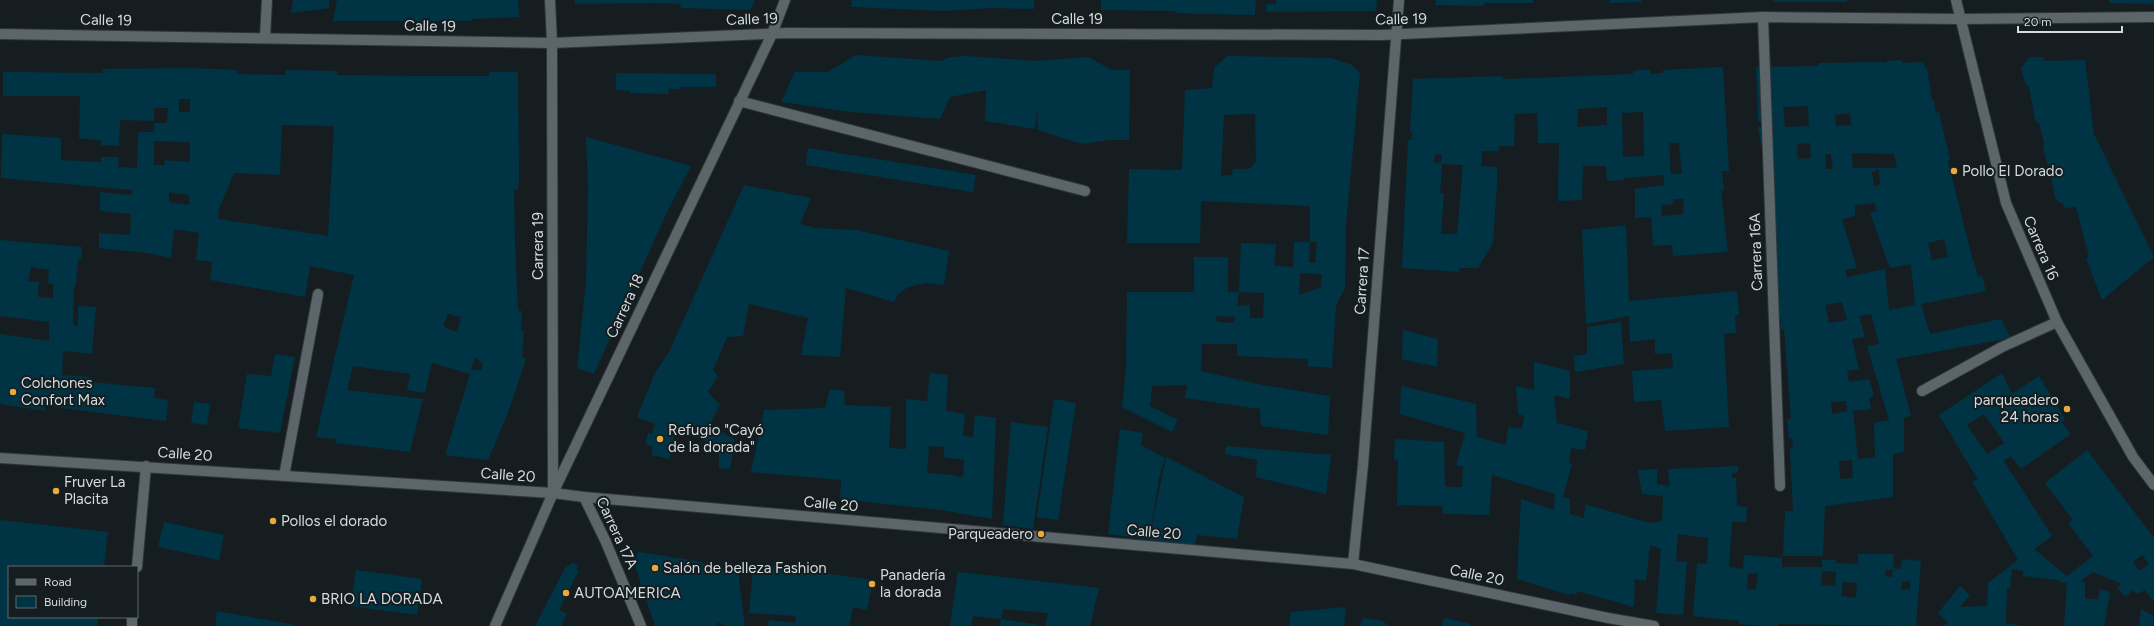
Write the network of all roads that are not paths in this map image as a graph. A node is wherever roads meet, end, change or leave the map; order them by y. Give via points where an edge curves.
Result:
1 (266, 0) edge
2 (550, 0) edge
3 (785, 0) edge
4 (1399, 0) edge
5 (1956, 0) edge
6 (1763, 17) junction
7 (2154, 17) edge
8 (1960, 19) junction
9 (0, 34) edge
10 (772, 34) junction
11 (1396, 34) junction
12 (265, 38) junction
13 (552, 43) junction
14 (740, 101) junction
15 (1085, 191) dead end
16 (318, 294) dead end
17 (2057, 322) junction
18 (1922, 391) dead end
19 (0, 458) edge
20 (146, 466) junction
21 (284, 476) junction
22 (2154, 485) edge
23 (1780, 486) dead end
24 (553, 493) junction
25 (584, 497) junction
26 (1353, 564) junction
27 (137, 566) edge
28 (1608, 622) edge
29 (495, 626) edge
30 (641, 626) edge
31 (1654, 626) edge

1 - 12 street
2 - 13 street, Carrera 19
3 - 10 street, Carrera 18
4 - 11 street, Carrera 17
5 - 8 street, Carrera 16
6 - 8 street, Calle 19
6 - 11 street, Calle 19
6 - 23 street, Carrera 16A
7 - 8 street, Calle 19
8 - 17 street, Carrera 16 via 2006,202
9 - 12 street, Calle 19
10 - 11 street, Calle 19
10 - 13 street, Calle 19
10 - 14 street, Carrera 18
11 - 26 street, Carrera 17
12 - 13 street, Calle 19
13 - 24 street, Carrera 19
14 - 15 street
14 - 24 street, Carrera 18
16 - 21 street
17 - 18 street via 2002,347
17 - 22 street, Carrera 16 via 2133,457
19 - 20 street, Calle 20
20 - 21 street, Calle 20
20 - 27 street
21 - 24 street, Calle 20
24 - 25 street, Calle 20
24 - 29 street, Carrera 18
25 - 26 street, Calle 20
25 - 30 street, Carrera 17A
26 - 28 street, Calle 20
28 - 31 street, Calle 20

